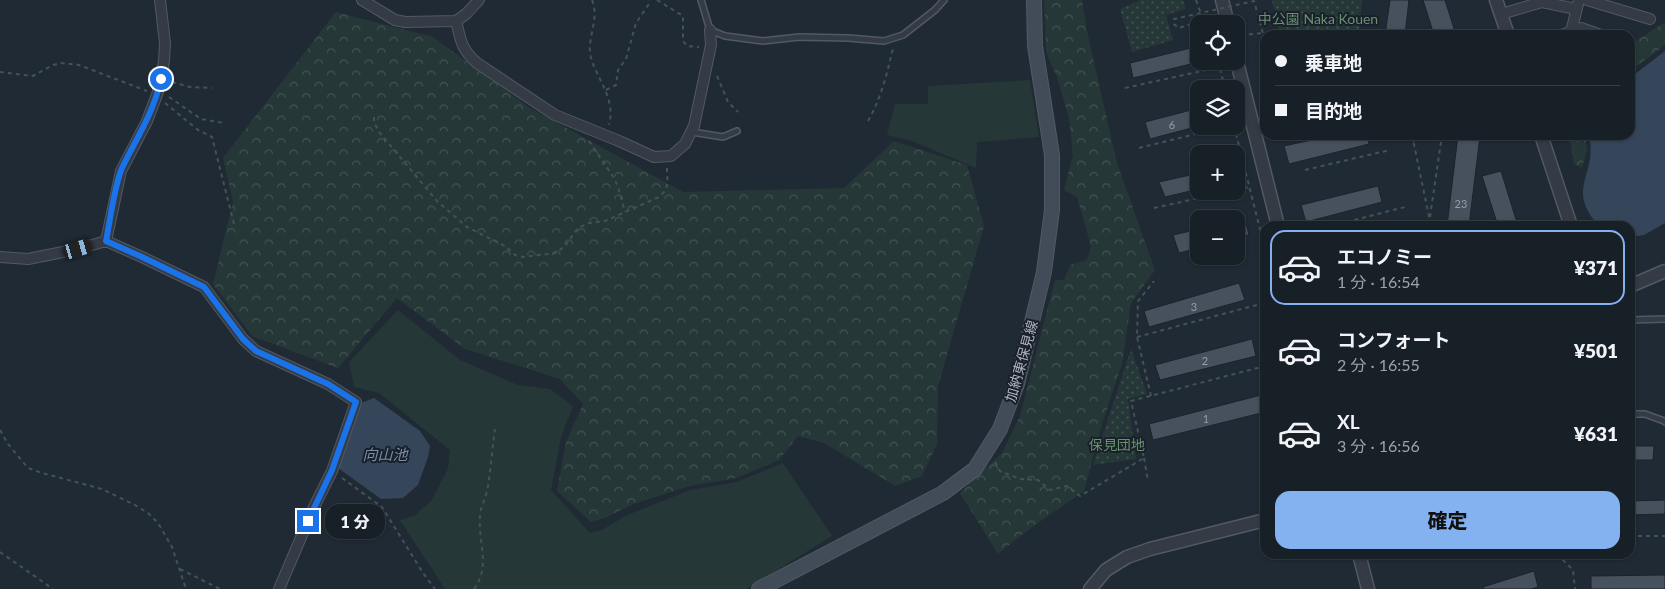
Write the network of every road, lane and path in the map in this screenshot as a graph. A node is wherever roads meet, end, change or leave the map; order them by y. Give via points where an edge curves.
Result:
1 (160, 0) edge
2 (362, 0) edge
3 (480, 0) edge
4 (592, 0) edge
5 (649, 0) edge
6 (657, 0) edge
7 (701, 0) edge
8 (944, 0) edge
9 (1034, 0) edge
10 (1196, 0) edge
11 (1222, 0) edge
12 (1496, 0) edge
13 (1587, 0) edge
14 (1578, 4) edge
15 (1501, 14) junction
16 (1195, 15) edge
17 (1203, 15) edge
18 (1226, 15) edge
19 (1190, 16) edge
20 (1650, 19) dead end
21 (456, 21) junction
22 (1190, 25) edge
23 (710, 30) junction
24 (1262, 30) edge
25 (1506, 30) edge
26 (1568, 30) edge
27 (1260, 33) edge
28 (1245, 35) edge
29 (892, 38) junction
30 (711, 45) junction
31 (708, 59) junction
32 (1206, 70) edge
33 (1239, 70) edge
34 (161, 79) junction
35 (212, 88) dead end
36 (1125, 88) dead end
37 (606, 90) junction
38 (158, 92) junction
39 (738, 112) dead end
40 (374, 117) dead end
41 (868, 121) dead end
42 (224, 123) dead end
43 (578, 125) junction
44 (737, 131) dead end
45 (691, 132) junction
46 (1192, 135) edge
47 (1236, 135) edge
48 (606, 136) junction
49 (1441, 140) edge
50 (1543, 140) edge
51 (1414, 141) edge
52 (1139, 148) dead end
53 (1390, 150) dead end
54 (665, 157) junction
55 (1305, 170) dead end
56 (1249, 187) junction
57 (1245, 188) edge
58 (1190, 200) edge
59 (1405, 207) dead end
60 (1154, 208) dead end
61 (624, 212) junction
62 (1430, 220) joint
63 (1277, 221) edge
64 (1350, 221) edge
65 (1569, 221) edge
66 (1260, 229) edge
67 (106, 241) junction
68 (0, 257) edge
69 (1665, 271) edge
70 (1154, 281) dead end
71 (1635, 284) edge
72 (1260, 304) edge
73 (1665, 314) edge
74 (1656, 319) junction
75 (1665, 319) edge
76 (1635, 320) edge
77 (1137, 336) junction
78 (1260, 367) edge
79 (1151, 396) junction
80 (1635, 414) edge
81 (1665, 422) edge
82 (495, 429) dead end
83 (0, 430) edge
84 (992, 458) dead end
85 (1144, 458) junction
86 (332, 470) junction
87 (1148, 481) dead end
88 (1260, 521) edge
89 (1635, 536) edge
90 (1665, 536) edge
91 (0, 552) edge
92 (1360, 559) edge
93 (1562, 559) edge
94 (180, 569) junction
95 (53, 589) edge
96 (186, 589) edge
97 (220, 589) edge
98 (279, 589) edge
99 (435, 589) edge
100 (474, 589) edge
101 (759, 589) edge
102 (1090, 589) edge
103 (1368, 589) edge
104 (1575, 589) edge

1 - 34 street via 165,43
2 - 21 street via 396,20
3 - 21 street
4 - 37 path via 595,12 591,57
5 - 37 path via 636,24 626,59 618,70 616,85
6 - 30 path via 683,16 683,41 687,46
7 - 23 lane
8 - 29 lane via 903,35
9 - 101 main road, 加納東保見線 via 1035,46 1052,155 1052,210 1044,272 1017,384 1000,429 975,468 943,493
10 - 17 path
11 - 18 street
12 - 15 street
13 - 20 street
14 - 15 street via 1542,2
14 - 26 street
15 - 25 street
16 - 24 path, bridge via 1254,1
19 - 22 path, bridge via 1174,20 1178,28
21 - 43 street via 466,54 555,115
23 - 29 lane via 725,36 763,41 800,37 884,41
23 - 30 street
27 - 28 path
29 - 41 path via 883,89
30 - 31 street
31 - 39 path via 728,102
31 - 45 street
32 - 36 path
33 - 63 street
34 - 35 path via 190,87
34 - 38 street
37 - 48 path via 611,109
38 - 42 path via 201,119
38 - 67 street via 121,171
40 - 61 path via 379,132 437,201 467,227 504,246 514,255 556,253 578,228
43 - 48 street
43 - 61 path via 614,178
44 - 45 lane via 723,137
45 - 54 street via 685,144
46 - 52 path
47 - 56 path
48 - 54 street via 654,157
49 - 62 path
50 - 65 street
51 - 62 path
53 - 55 path
54 - 61 path via 666,192
56 - 57 path
56 - 66 path
58 - 60 path
59 - 64 path
67 - 68 street via 28,259
67 - 86 street via 204,287 243,339 256,351 328,384 356,402
69 - 71 street
70 - 77 path via 1138,301
72 - 77 path
73 - 74 lane
74 - 75 lane
74 - 76 lane
77 - 79 path
78 - 79 path
79 - 85 path via 1131,400
80 - 81 lane via 1645,414
82 - 100 path via 487,490 480,515 483,561
83 - 94 path via 28,468 102,489 148,514 158,523 172,547
84 - 85 path via 1000,471 1020,479 1038,480 1050,490 1068,486 1080,496
85 - 87 path
86 - 98 street
86 - 99 path via 382,508
88 - 102 street via 1127,557 1106,570
89 - 90 path
91 - 95 path
92 - 103 street
93 - 104 path via 1573,570
94 - 96 path
94 - 97 path

